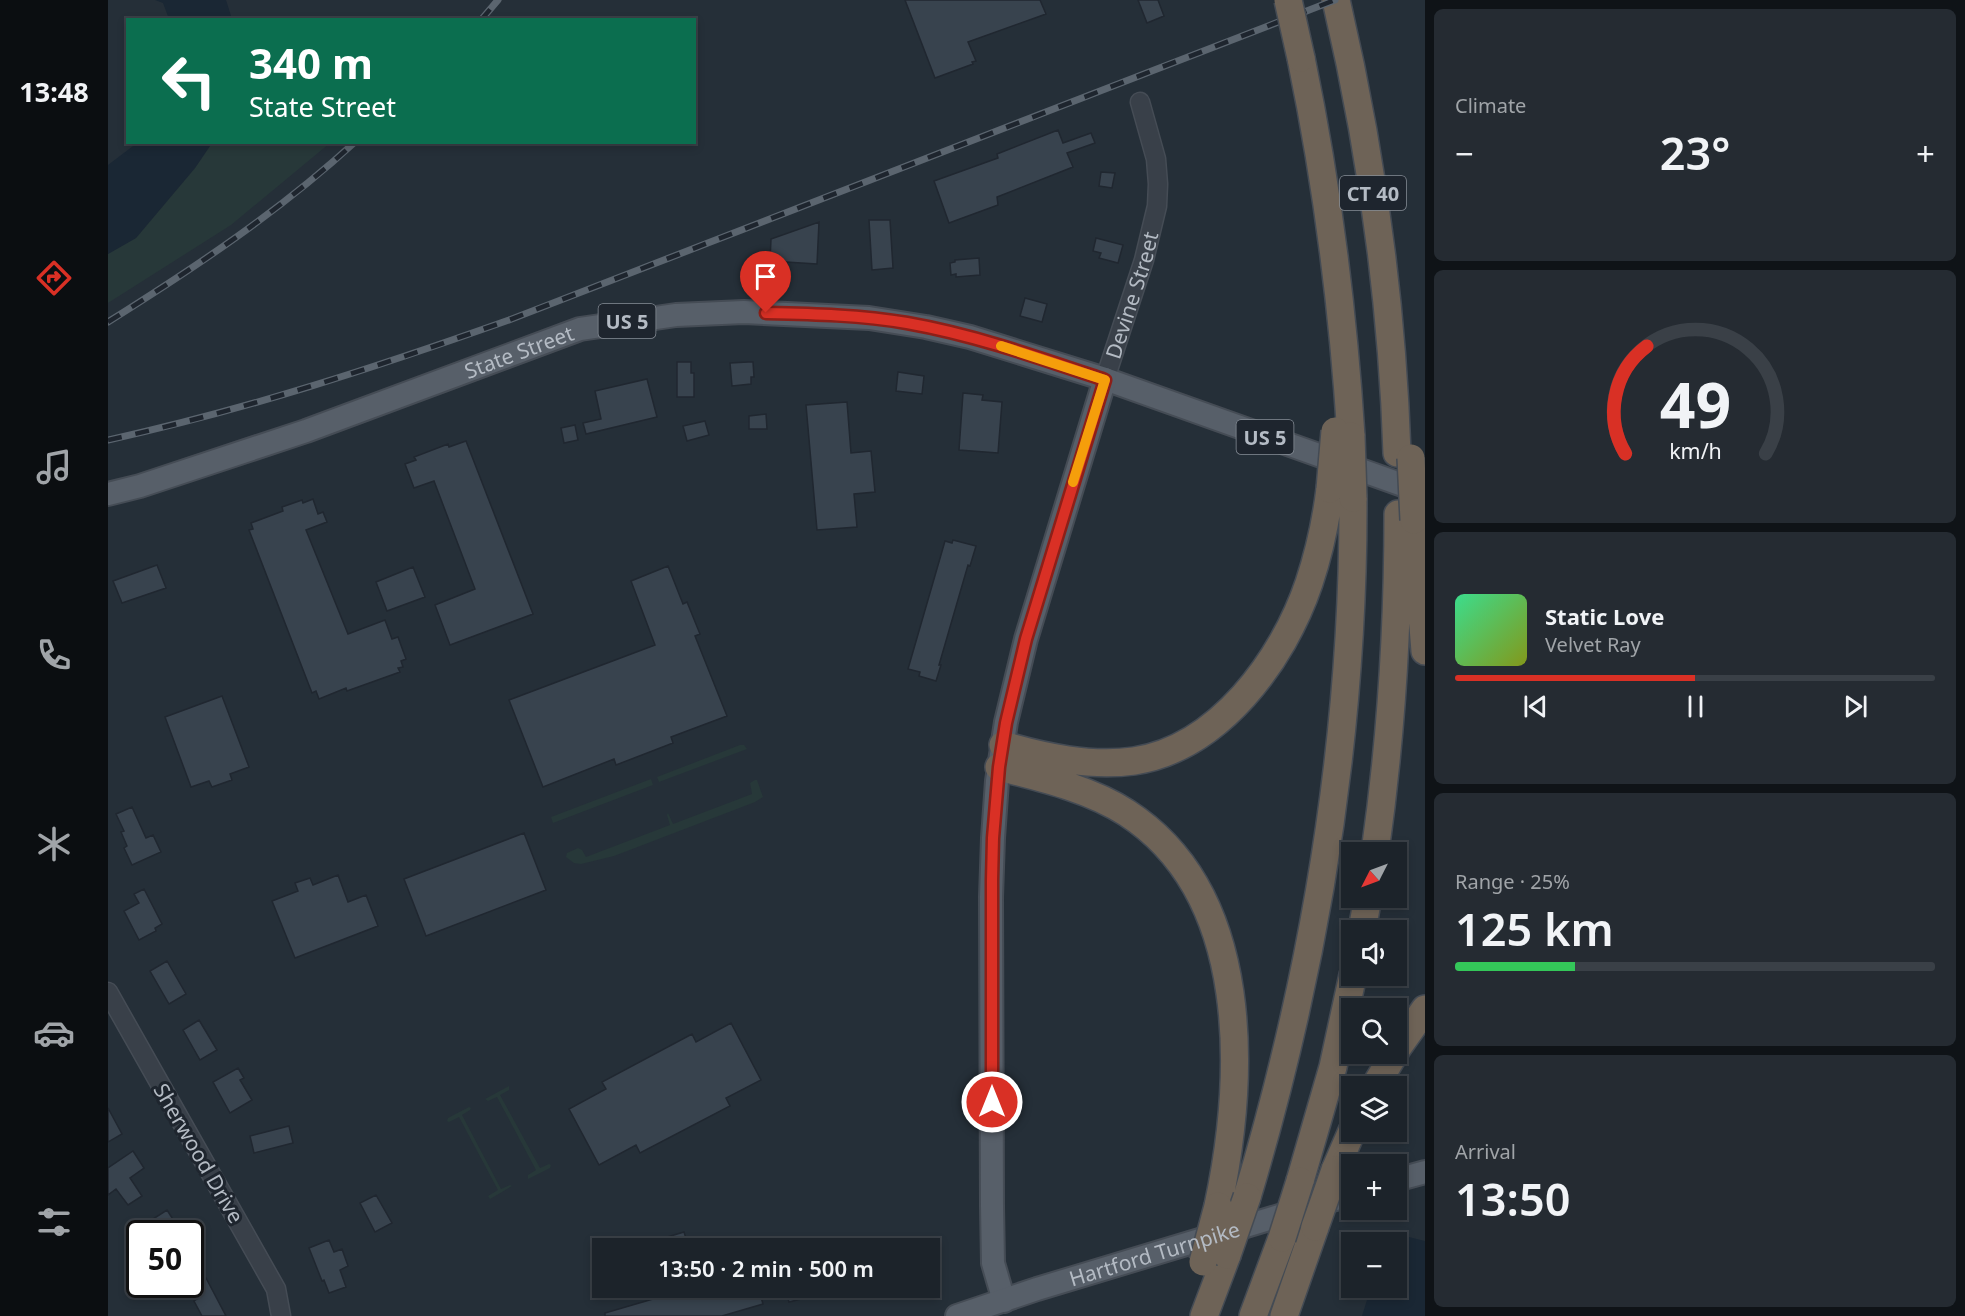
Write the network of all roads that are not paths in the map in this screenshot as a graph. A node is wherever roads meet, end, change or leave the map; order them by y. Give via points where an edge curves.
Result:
1 (1288, 0) edge
2 (1336, 0) edge
3 (1140, 102) dead end
4 (1105, 380) junction
5 (1425, 493) edge
6 (108, 494) edge
7 (1342, 494) junction
8 (1406, 517) junction
9 (1425, 651) edge
10 (1001, 756) junction
11 (1376, 842) edge
12 (1350, 986) edge
13 (108, 992) edge
14 (1425, 1008) edge
15 (1407, 1035) edge
16 (1347, 1142) edge
17 (1425, 1172) edge
18 (1407, 1177) edge
19 (1341, 1197) edge
20 (1215, 1258) junction
21 (1004, 1300) junction
22 (281, 1316) edge
23 (957, 1316) edge
24 (1186, 1316) edge
25 (1204, 1316) edge
26 (1253, 1316) edge
27 (1284, 1316) edge

1 - 7 highway, CT 40, bridge via 1331,227 1345,350 1335,381 1343,433
2 - 8 highway, CT 40 via 1374,203 1404,455
3 - 4 street, Devine Street via 1156,159 1157,206 1144,260
4 - 5 main road, State Street / US 5
4 - 6 main road, State Street / US 5 via 970,337 907,323 789,313 676,315 580,329 306,431
4 - 10 main road, Devine Street via 1026,639
7 - 10 highway via 1324,526 1311,577 1296,614 1274,655 1256,682 1207,729 1158,755 1120,762 1032,753
7 - 20 highway, bridge via 1353,582 1340,748 1325,860 1299,1002 1273,1106 1247,1197
8 - 9 highway
8 - 11 highway, CT 40
10 - 20 highway, bridge via 1097,797 1149,829 1185,869 1210,917 1222,958 1235,1042 1232,1122 1218,1206
10 - 21 main road, Devine Street via 991,897 992,1206 993,1263
12 - 26 highway, bridge via 1300,1181
13 - 22 street, Sherwood Drive via 276,1288
14 - 15 highway
16 - 27 highway, bridge
17 - 18 main road
19 - 21 main road, Hartford Turnpike
20 - 24 highway
20 - 25 highway
21 - 23 main road, Hartford Turnpike

